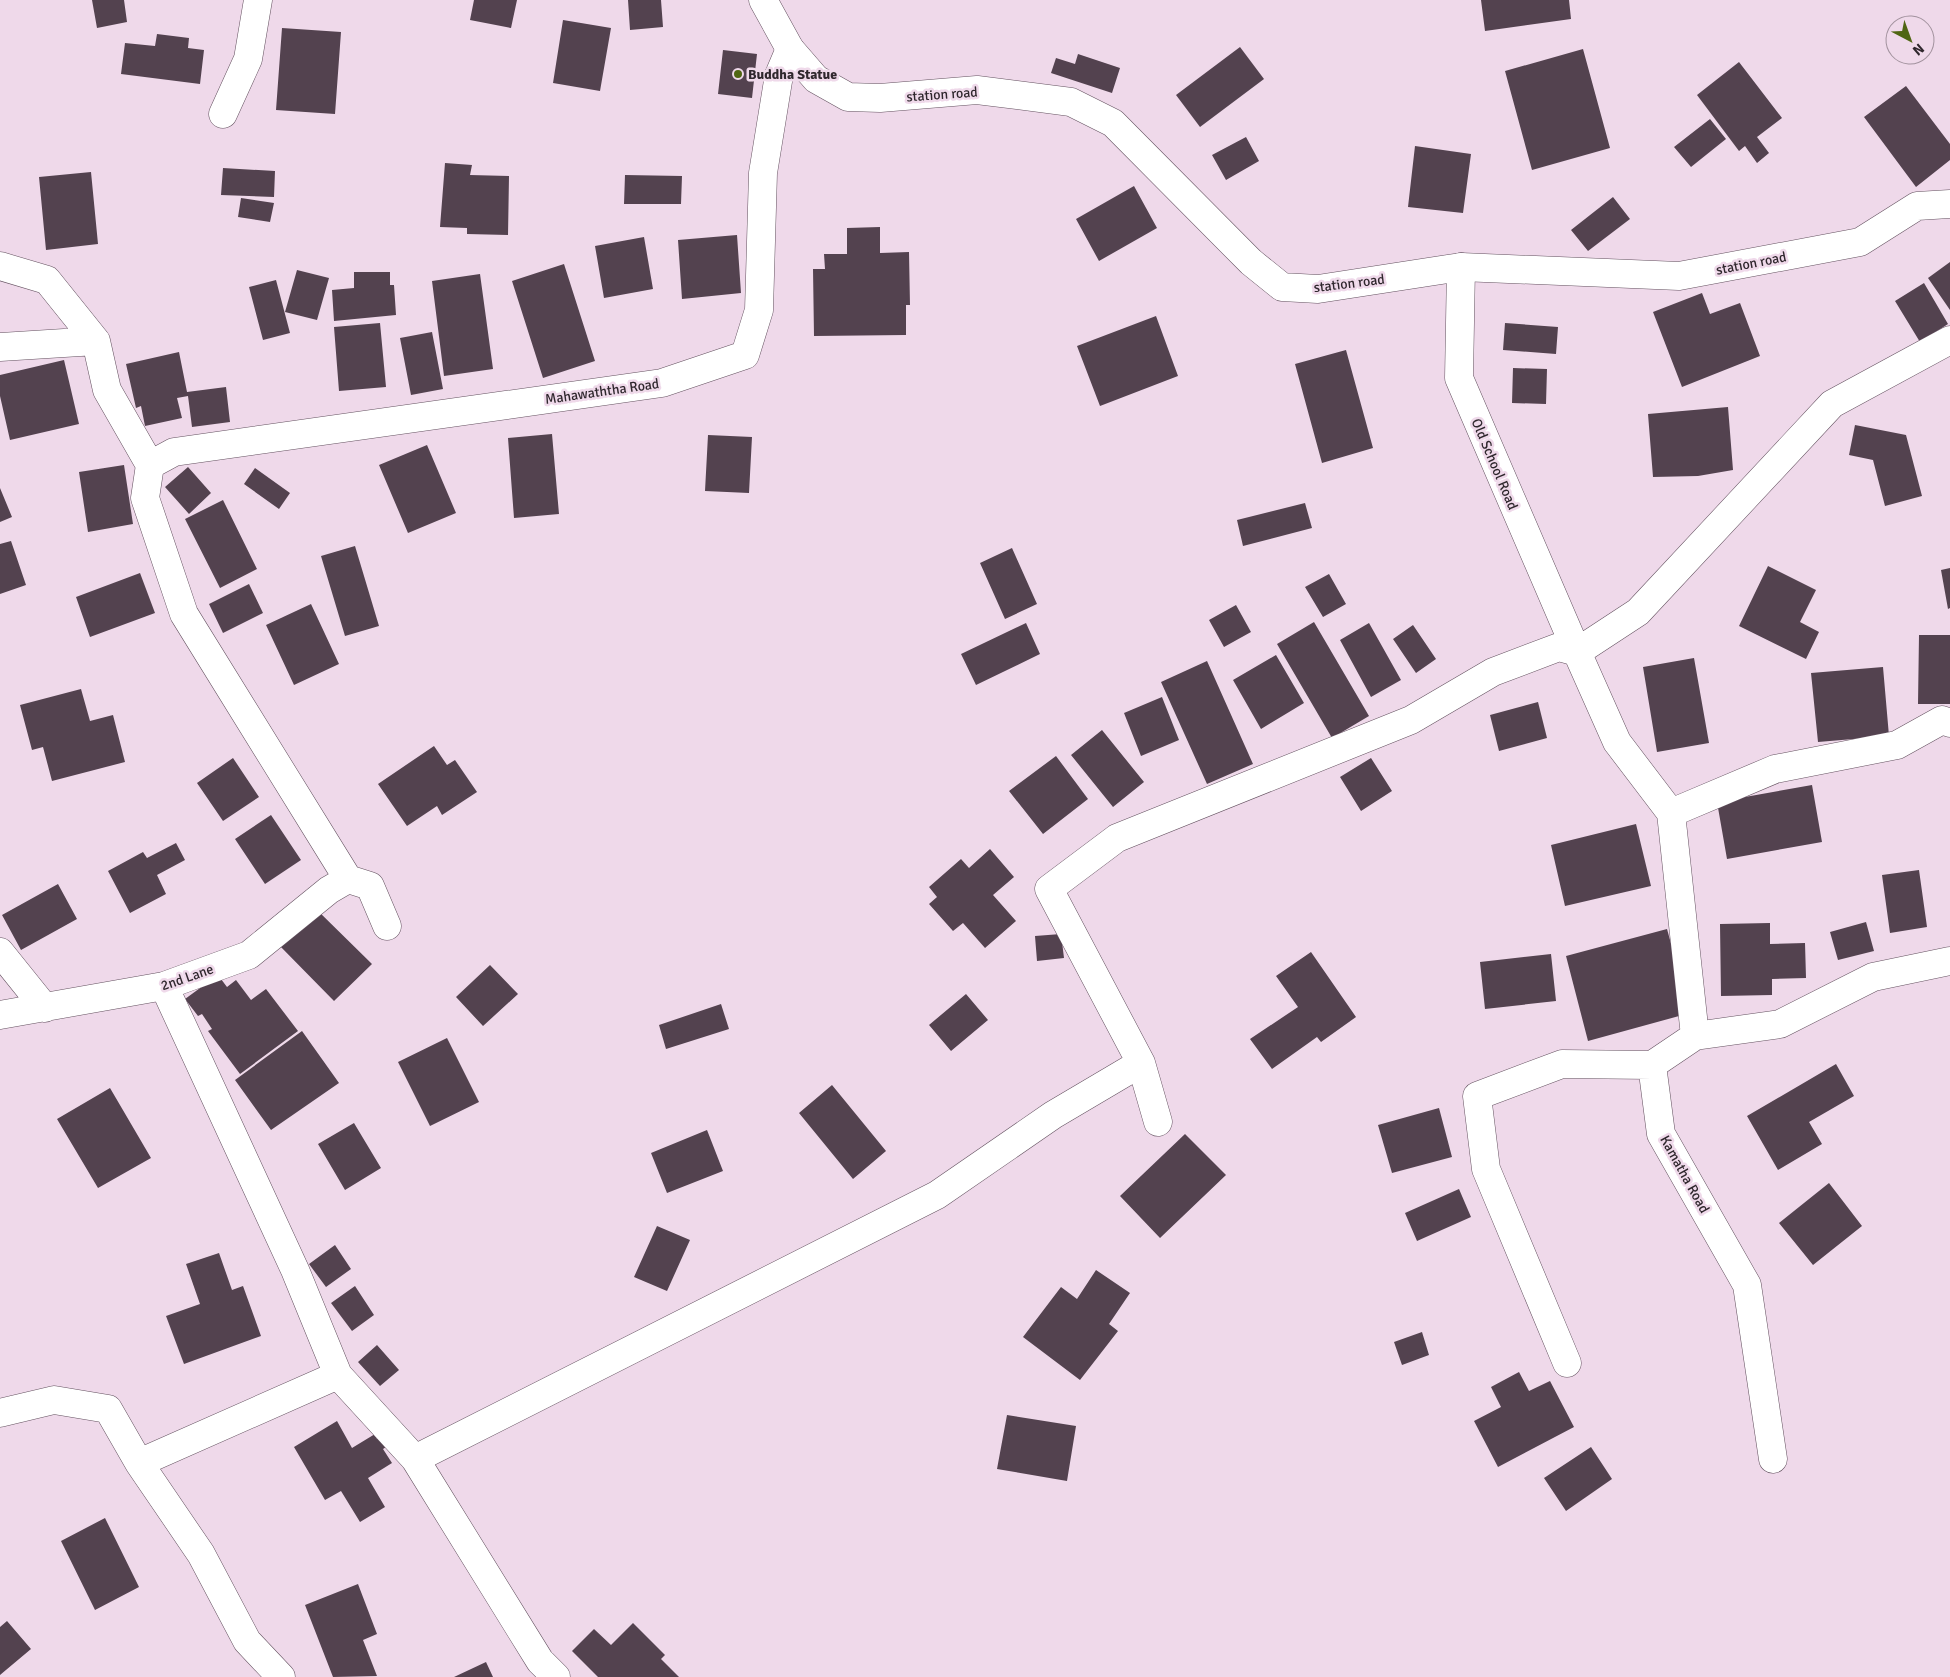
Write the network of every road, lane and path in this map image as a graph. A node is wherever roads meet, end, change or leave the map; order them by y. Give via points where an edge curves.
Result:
1 (258, 0) edge
2 (763, 0) edge
3 (790, 49) junction
4 (223, 114) dead end
5 (1950, 204) edge
6 (0, 266) edge
7 (1461, 267) junction
8 (1950, 340) edge
9 (96, 341) junction
10 (0, 347) edge
11 (150, 465) junction
12 (1577, 652) junction
13 (1950, 723) edge
14 (1671, 813) junction
15 (348, 879) junction
16 (388, 926) dead end
17 (0, 952) edge
18 (1950, 961) edge
19 (164, 986) junction
20 (45, 1008) junction
21 (0, 1015) edge
22 (1695, 1036) junction
23 (1141, 1063) junction
24 (1652, 1065) junction
25 (1158, 1122) dead end
26 (1567, 1363) dead end
27 (338, 1375) junction
28 (0, 1413) edge
29 (415, 1459) junction
30 (1773, 1459) dead end
31 (139, 1463) junction
32 (281, 1677) edge
33 (556, 1677) edge

1 - 4 street via 248,59
2 - 3 street, station road
3 - 7 street, station road via 816,79 848,97 880,98 977,90 1071,102 1113,122 1251,262 1282,287 1318,289
3 - 11 street, Mahawaththa Road via 779,75 763,173 759,310 745,355 662,383 174,452
5 - 7 street, station road via 1918,206 1860,242 1679,276
6 - 9 street via 47,280
7 - 12 street, Old School Road via 1458,378
8 - 12 street via 1832,404 1638,612
9 - 10 street
9 - 11 street via 107,390
11 - 15 street via 144,498 184,614
12 - 14 street, Old School Road via 1617,742
12 - 23 street via 1559,647 1493,672 1410,720 1116,838 1049,889
13 - 14 street via 1942,720 1897,744 1775,769
14 - 22 street
15 - 16 street via 370,886
15 - 19 street, 2nd Lane via 329,890 249,955
17 - 20 street
18 - 22 street via 1873,977 1780,1024
19 - 20 street, 2nd Lane
19 - 27 street via 295,1270
20 - 21 street, 2nd Lane
22 - 24 street
23 - 25 street
23 - 29 street via 1053,1115 937,1195
24 - 26 street via 1562,1064 1477,1096 1486,1169
24 - 30 street, Kamatha Road via 1661,1134 1747,1285
27 - 29 street
27 - 31 street
28 - 31 street via 54,1400 108,1409
29 - 33 street via 540,1661
31 - 32 street via 201,1554 247,1641

